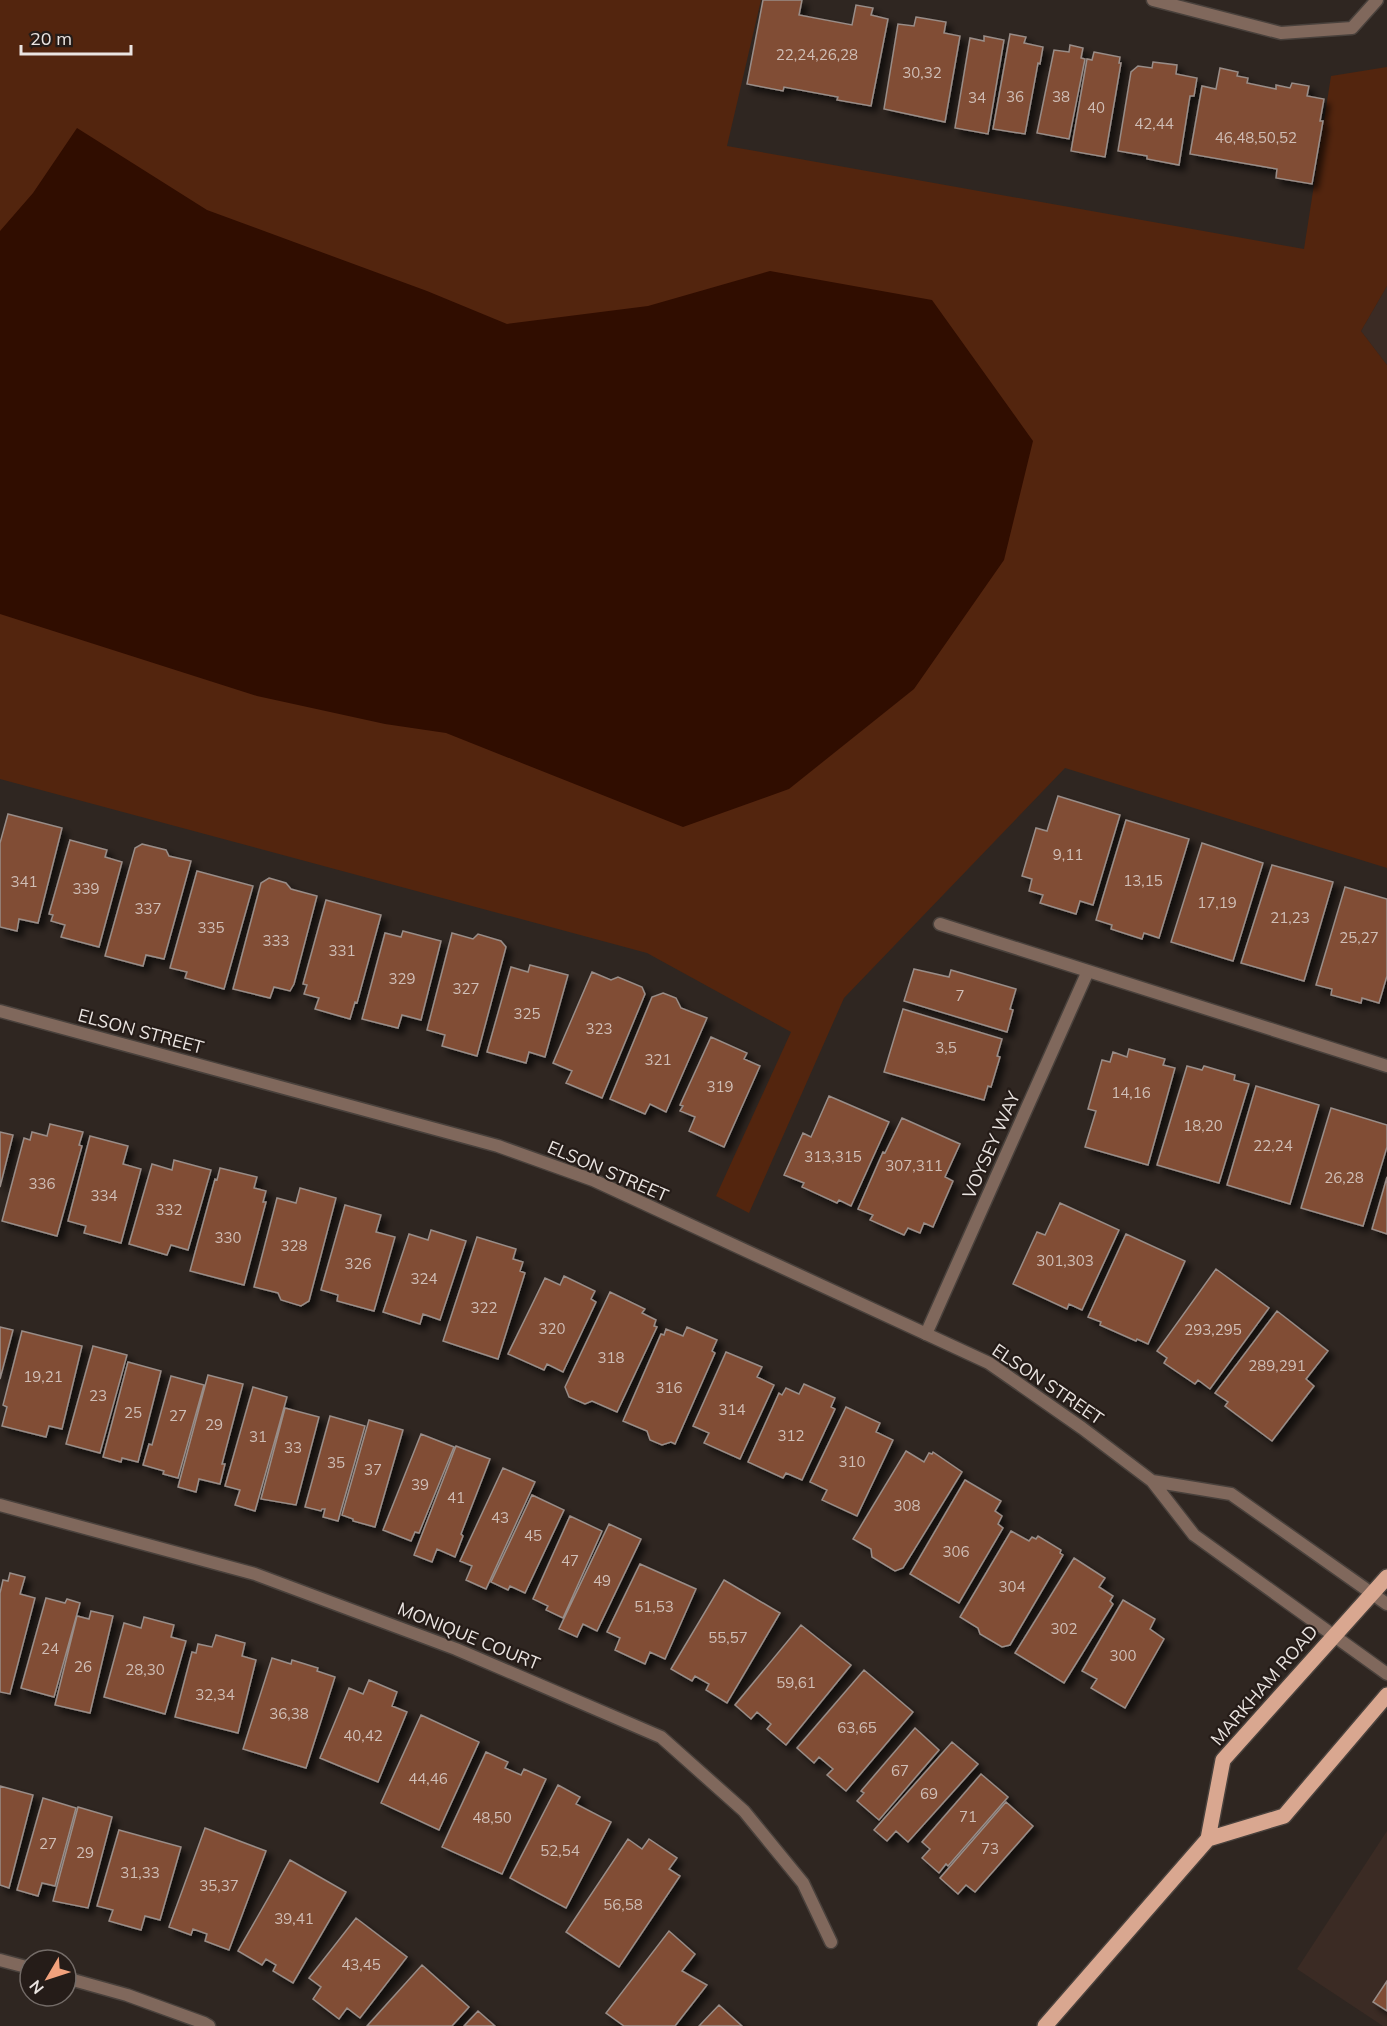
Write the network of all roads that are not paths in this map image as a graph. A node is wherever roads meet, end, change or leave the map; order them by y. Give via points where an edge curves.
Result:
1 (1153, 0) edge
2 (1377, 0) edge
3 (940, 924) dead end
4 (1088, 971) junction
5 (0, 1011) edge
6 (1387, 1066) edge
7 (926, 1334) junction
8 (1152, 1481) junction
9 (0, 1505) edge
10 (1387, 1577) edge
11 (1371, 1593) junction
12 (1387, 1604) edge
13 (1335, 1635) junction
14 (1387, 1674) edge
15 (1387, 1695) edge
16 (1208, 1839) junction
17 (831, 1942) dead end
18 (0, 1960) edge
19 (18, 1965) edge
20 (78, 1981) edge
21 (209, 2026) edge
22 (1045, 2026) edge

1 - 2 street via 1281,33 1352,28
3 - 4 street
4 - 6 street
4 - 7 street, VOYSEY WAY
5 - 7 street, ELSON STREET via 498,1146 593,1180
7 - 8 street, ELSON STREET via 989,1363
8 - 11 street, ELSON STREET via 1231,1494
8 - 13 street, ELSON STREET via 1194,1535
9 - 17 street, MONIQUE COURT via 255,1574 456,1648 661,1737 744,1811 802,1883
10 - 11 main road, MARKHAM ROAD
11 - 12 street, ELSON STREET
11 - 13 main road, MARKHAM ROAD
13 - 14 street, ELSON STREET
13 - 16 main road, MARKHAM ROAD via 1223,1760
15 - 16 main road via 1284,1816
16 - 22 main road
18 - 19 street
20 - 21 street

